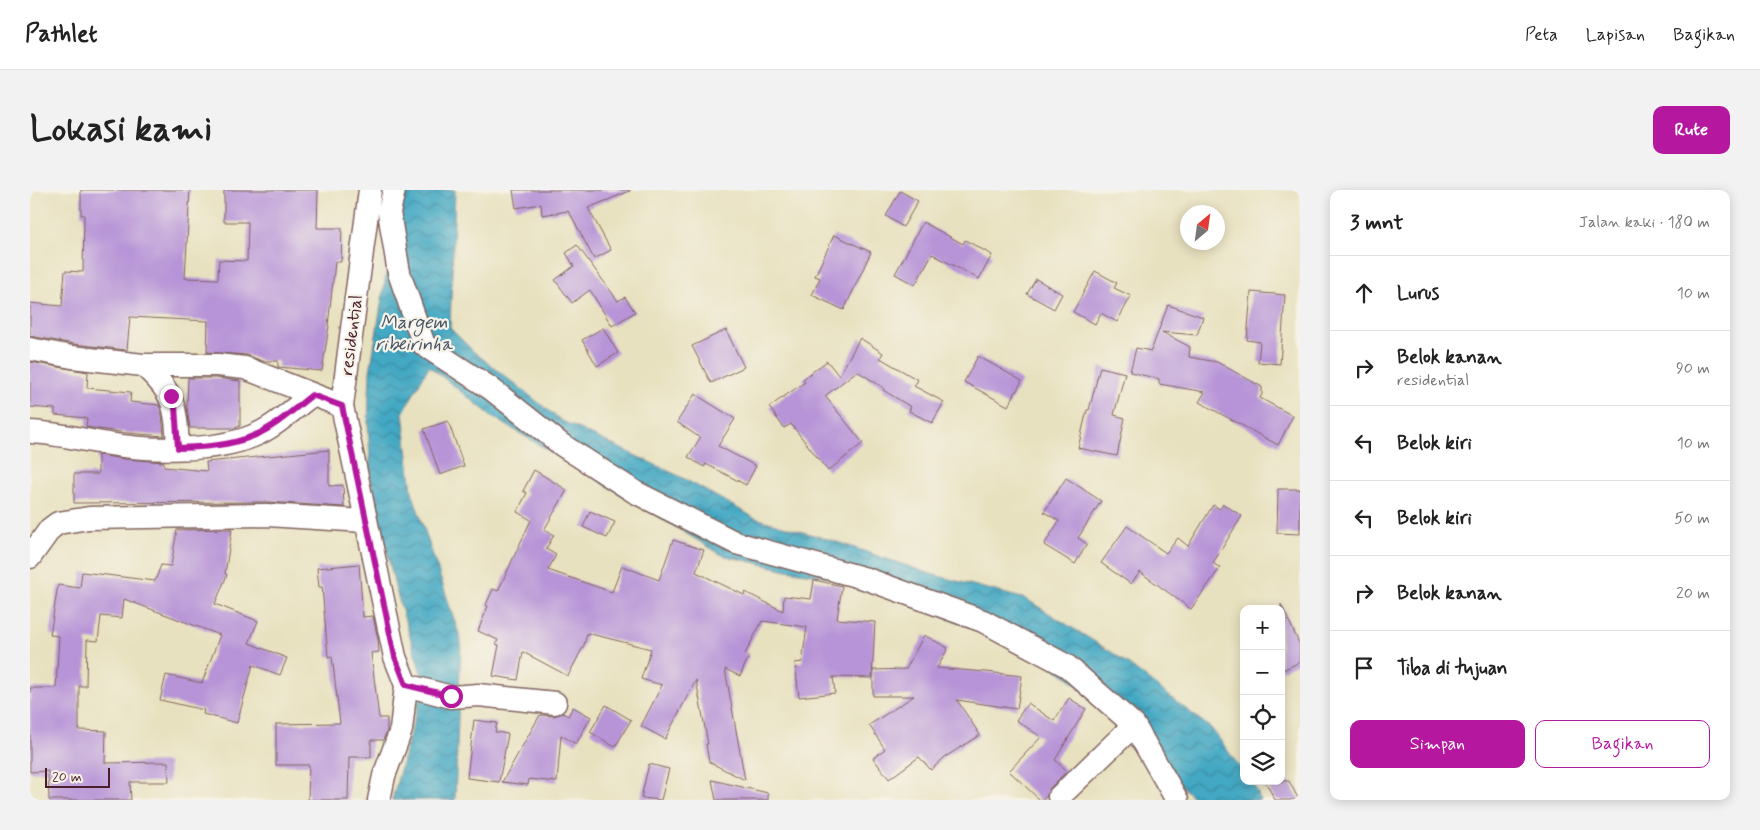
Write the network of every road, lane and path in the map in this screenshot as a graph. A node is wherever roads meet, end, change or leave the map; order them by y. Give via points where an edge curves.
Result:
1 (370, 190) edge
2 (394, 190) edge
3 (30, 349) edge
4 (143, 365) junction
5 (312, 395) junction
6 (342, 406) junction
7 (30, 432) edge
8 (178, 448) junction
9 (365, 521) junction
10 (30, 557) edge
11 (406, 685) junction
12 (555, 703) dead end
13 (1134, 725) junction
14 (1060, 797) dead end
15 (379, 800) edge
16 (1177, 800) edge

1 - 6 street, residential
2 - 13 street via 389,212 399,273 424,345 490,388 562,445 635,492 736,543 867,579 983,621 1067,666
3 - 4 street
4 - 5 street via 245,368
4 - 8 street via 171,396
5 - 6 street
5 - 8 street via 271,427 253,436 232,443
6 - 9 street, residential
7 - 8 street via 138,447
9 - 10 street via 267,515 89,518 58,523
9 - 11 street, residential via 395,657
11 - 12 street via 451,696 478,695
11 - 15 street, residential via 401,730
13 - 14 street
13 - 16 street

